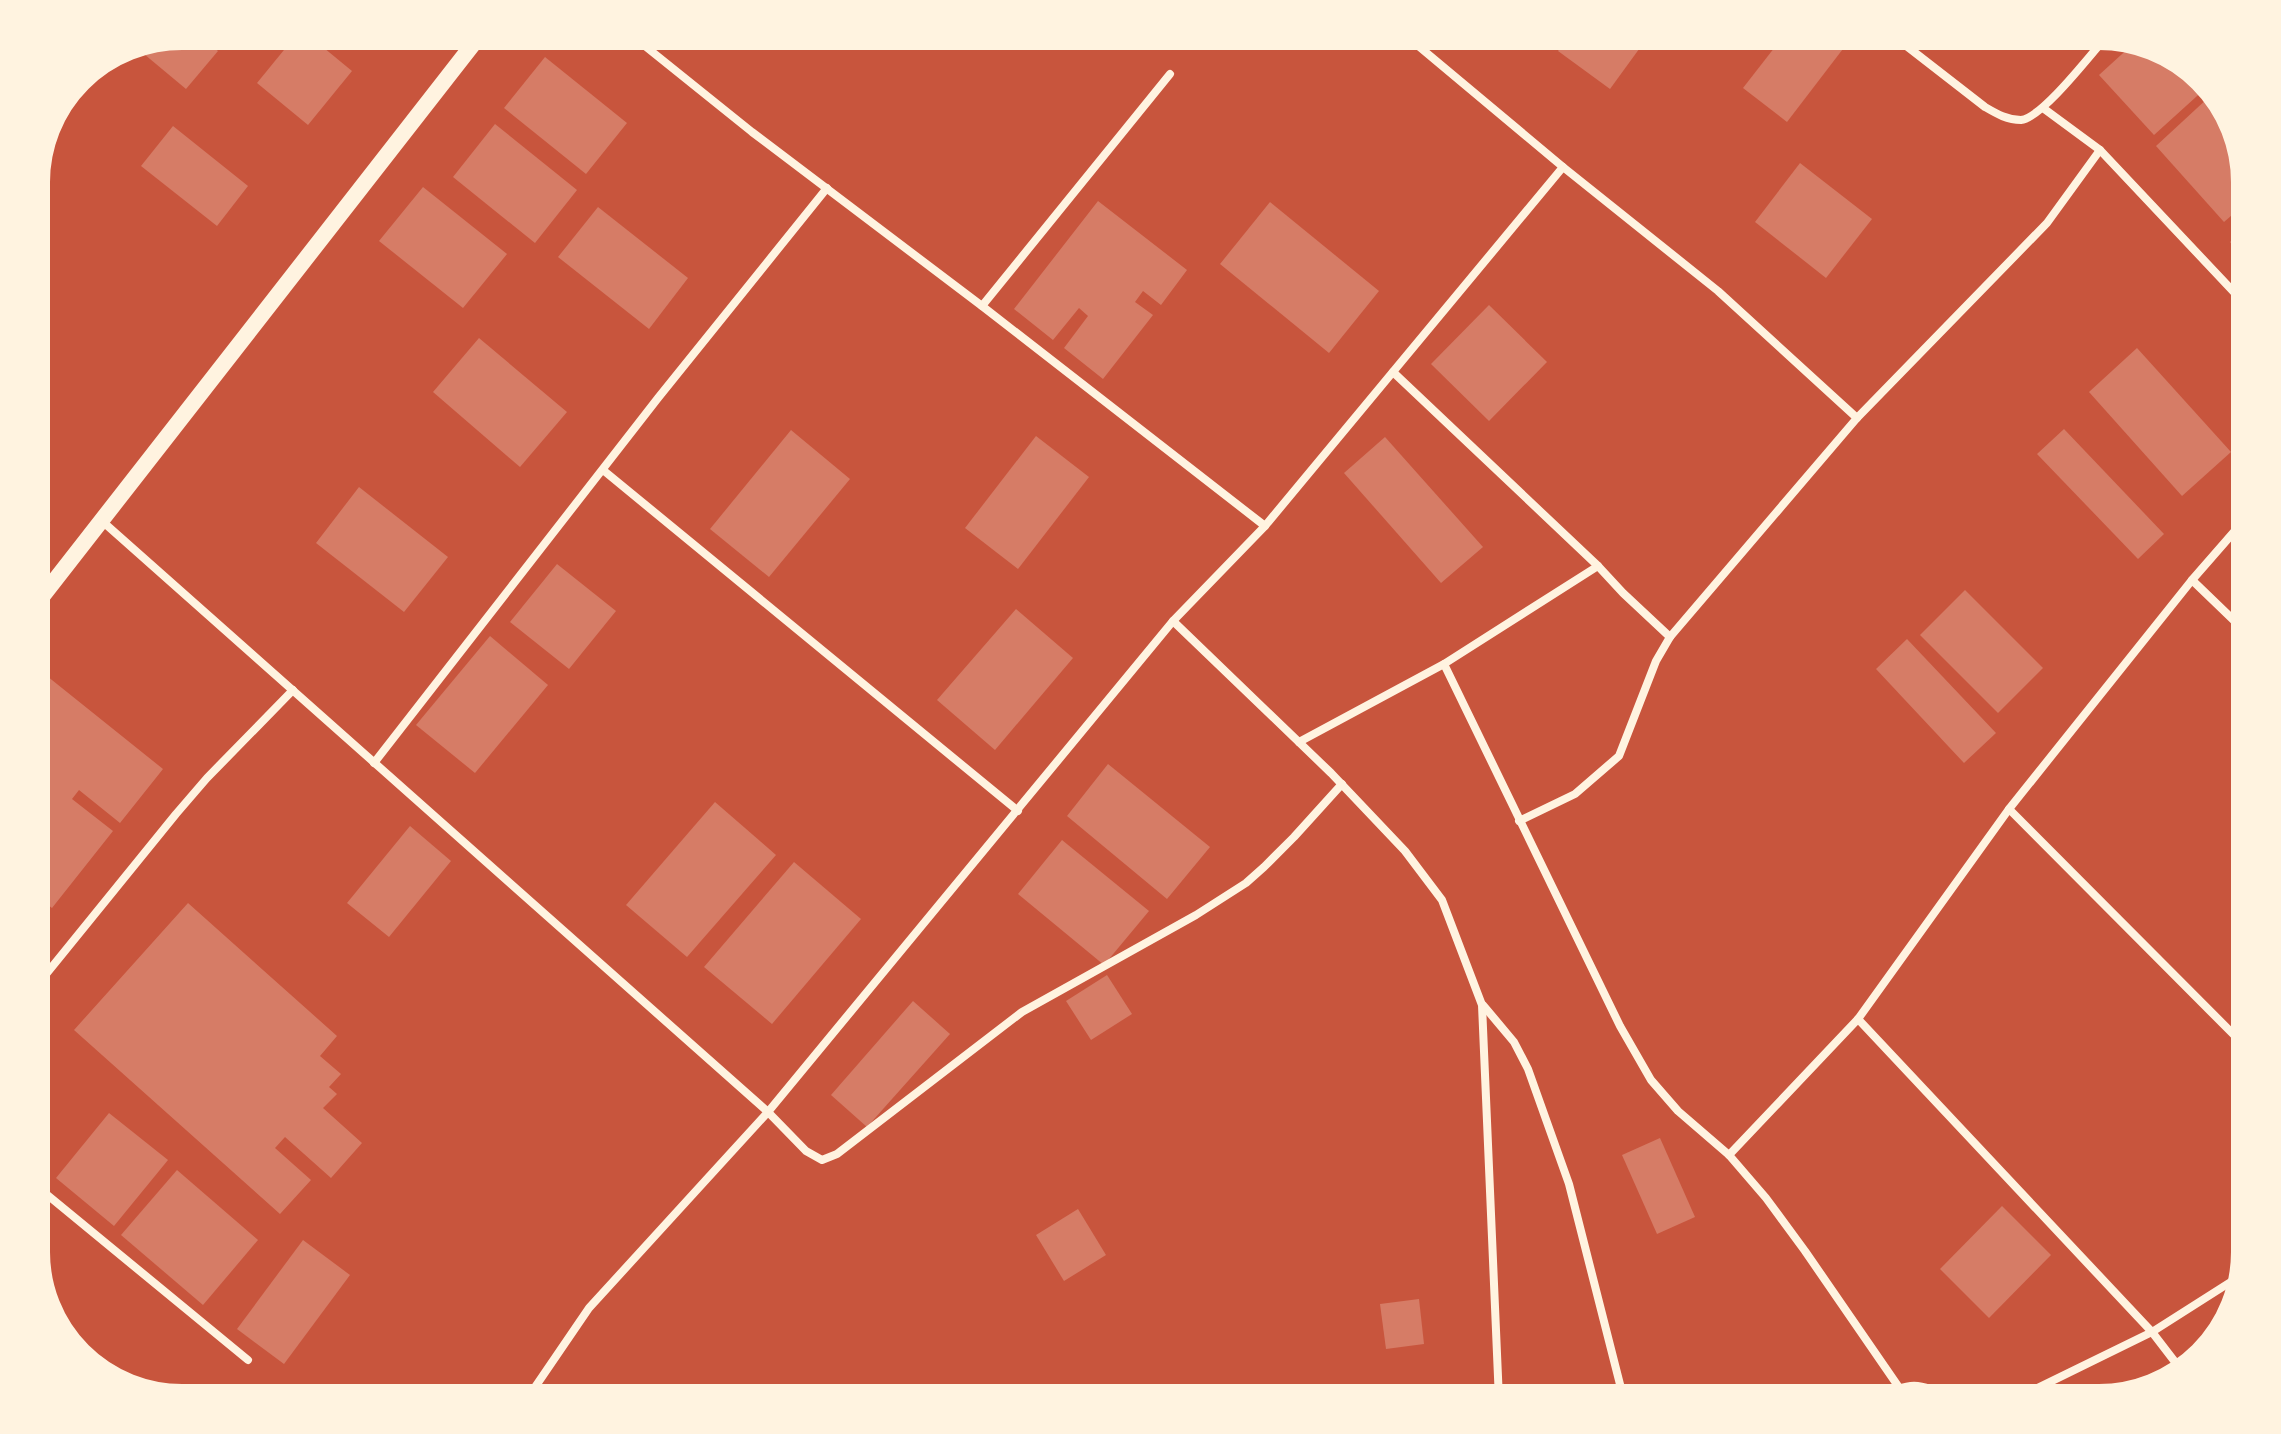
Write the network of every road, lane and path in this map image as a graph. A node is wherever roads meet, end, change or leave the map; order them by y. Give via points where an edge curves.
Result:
1 (470, 48) edge
2 (647, 48) edge
3 (1421, 48) edge
4 (1909, 48) edge
5 (2096, 48) edge
6 (1170, 74) dead end
7 (2043, 108) junction
8 (2100, 150) junction
9 (1563, 167) junction
10 (827, 188) junction
11 (2233, 291) edge
12 (982, 306) junction
13 (1393, 372) junction
14 (1857, 418) junction
15 (603, 470) junction
16 (102, 521) junction
17 (1265, 526) junction
18 (2233, 533) edge
19 (1598, 566) junction
20 (2192, 580) junction
21 (48, 589) edge
22 (2233, 620) edge
23 (1173, 621) junction
24 (1670, 637) junction
25 (1444, 664) junction
26 (293, 690) junction
27 (1299, 742) junction
28 (374, 763) junction
29 (1342, 784) junction
30 (2009, 809) junction
31 (1018, 811) junction
32 (1519, 821) junction
33 (48, 972) edge
34 (1482, 1005) junction
35 (1858, 1019) junction
36 (2233, 1034) edge
37 (768, 1112) junction
38 (1729, 1155) junction
39 (48, 1196) edge
40 (2229, 1283) edge
41 (2152, 1332) junction
42 (248, 1360) dead end
43 (2175, 1362) edge
44 (536, 1386) edge
45 (1498, 1386) edge
46 (1620, 1386) edge
47 (1898, 1386) edge
48 (2042, 1386) edge

1 - 16 main road
2 - 10 street
3 - 9 street
4 - 7 street via 2002,117 2024,120
5 - 7 street
6 - 12 street
7 - 8 street
8 - 11 street
8 - 14 street via 2047,223
9 - 13 street
9 - 14 street via 1718,291
10 - 12 street
10 - 15 street
12 - 17 street
13 - 17 street
13 - 19 street
14 - 24 street
15 - 28 street
15 - 31 street
16 - 21 main road
16 - 26 street
17 - 23 street
18 - 20 street
19 - 24 street
19 - 25 street
20 - 22 street
20 - 30 street
23 - 27 street
23 - 31 street
24 - 32 street via 1619,756 1575,794
25 - 27 street
25 - 32 street
26 - 28 street
26 - 33 street via 207,778
27 - 29 street
28 - 37 street
29 - 34 street via 1442,900
29 - 37 street via 1246,883 1022,1012 837,1154 822,1160 806,1151
30 - 35 street
30 - 36 street
31 - 37 street
32 - 38 street via 1651,1080
34 - 45 street
34 - 46 street via 1514,1042 1528,1069 1569,1184
35 - 38 street
35 - 41 street
37 - 44 street via 589,1308
38 - 47 street via 1805,1251
39 - 42 street
40 - 41 street
41 - 43 street
41 - 48 street

